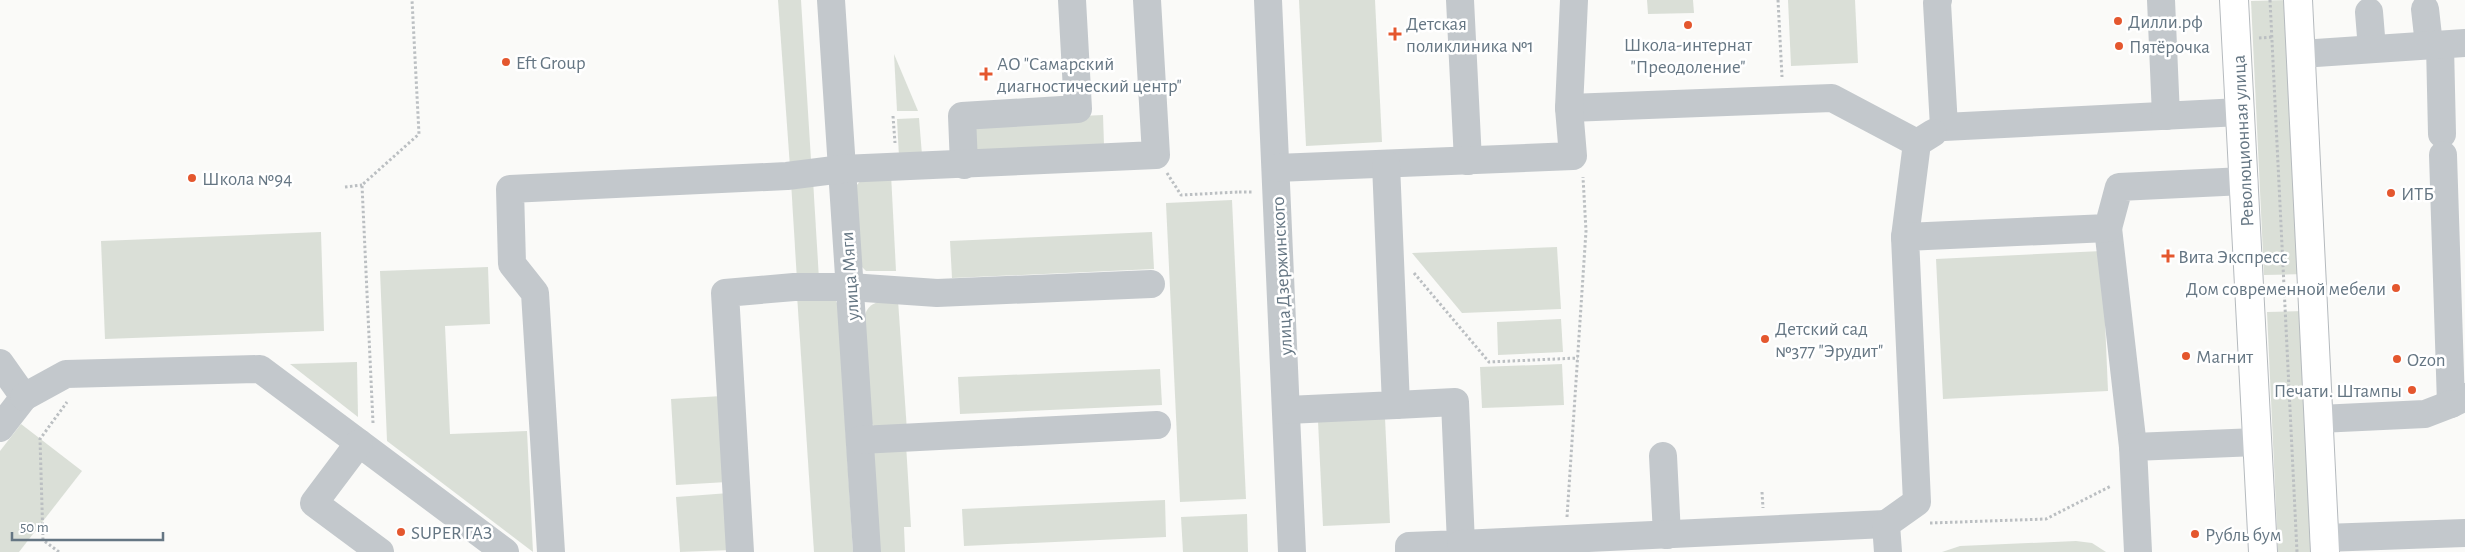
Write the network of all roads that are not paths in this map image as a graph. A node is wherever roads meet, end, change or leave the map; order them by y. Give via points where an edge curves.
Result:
1 (831, 0) edge
2 (1072, 0) edge
3 (1147, 0) edge
4 (1268, 0) edge
5 (1460, 0) edge
6 (1574, 0) edge
7 (1938, 0) edge
8 (2160, 0) edge
9 (2234, 0) edge
10 (2298, 0) edge
11 (2426, 9) dead end
12 (2369, 12) dead end
13 (2444, 44) edge
14 (2372, 50) junction
15 (2301, 54) junction
16 (1570, 108) junction
17 (2240, 112) junction
18 (2166, 116) junction
19 (1944, 127) junction
20 (1917, 143) junction
21 (1468, 161) junction
22 (1386, 164) junction
23 (964, 165) junction
24 (1276, 168) junction
25 (842, 170) junction
26 (2244, 181) junction
27 (2455, 191) edge
28 (2108, 228) junction
29 (1906, 237) junction
30 (1151, 284) dead end
31 (850, 287) junction
32 (0, 362) edge
33 (24, 397) junction
34 (2458, 401) edge
35 (1396, 405) junction
36 (1287, 410) junction
37 (2319, 419) junction
38 (1157, 425) dead end
39 (0, 428) edge
40 (860, 440) junction
41 (2257, 442) junction
42 (2133, 447) junction
43 (367, 449) junction
44 (1663, 456) dead end
45 (1886, 524) junction
46 (2465, 533) edge
47 (1667, 535) junction
48 (1461, 544) junction
49 (2325, 545) edge
50 (362, 547) edge
51 (1517, 547) edge
52 (505, 552) edge
53 (551, 552) edge
54 (740, 552) edge
55 (867, 552) edge
56 (1292, 552) edge
57 (1409, 552) edge
58 (1888, 552) edge
59 (2138, 552) edge
60 (2263, 552) edge

1 - 25 street, улица Мяги
2 - 23 street via 1078,110 962,116
3 - 23 street via 1156,155
4 - 24 street, улица Дзержинского
5 - 21 street
6 - 16 street
7 - 19 street
8 - 18 street
9 - 17 main road, Революционная улица
10 - 15 main road
11 - 13 street
12 - 14 street
13 - 14 street
13 - 27 street via 2443,144
14 - 15 street
15 - 37 main road
16 - 20 street via 1832,98
16 - 21 street via 1573,156
17 - 18 street
17 - 26 main road, Революционная улица
18 - 19 street
19 - 20 street
20 - 29 street
21 - 22 street
22 - 24 street
22 - 35 street
23 - 25 street
24 - 36 street, улица Дзержинского
25 - 31 street, улица Мяги
25 - 53 street via 787,176 510,189 512,264 535,294
26 - 28 street via 2119,187
26 - 41 main road, Революционная улица
27 - 34 street
28 - 29 street
28 - 42 street
29 - 45 street via 1917,502
30 - 31 street via 937,293
31 - 40 street, улица Мяги
31 - 54 street via 794,287 725,293
32 - 33 street
33 - 39 street
33 - 43 street via 66,374 260,369
34 - 37 street via 2425,414
35 - 36 street
35 - 48 street via 1455,402
36 - 56 street, улица Дзержинского
37 - 49 main road
38 - 40 street
40 - 55 street, улица Мяги
41 - 42 street
41 - 60 main road, Революционная улица
42 - 59 street
43 - 50 street via 314,503
43 - 52 street
44 - 47 street
45 - 47 street
45 - 58 street
46 - 49 street
47 - 51 street via 1565,540
48 - 51 street
48 - 57 street via 1409,546

